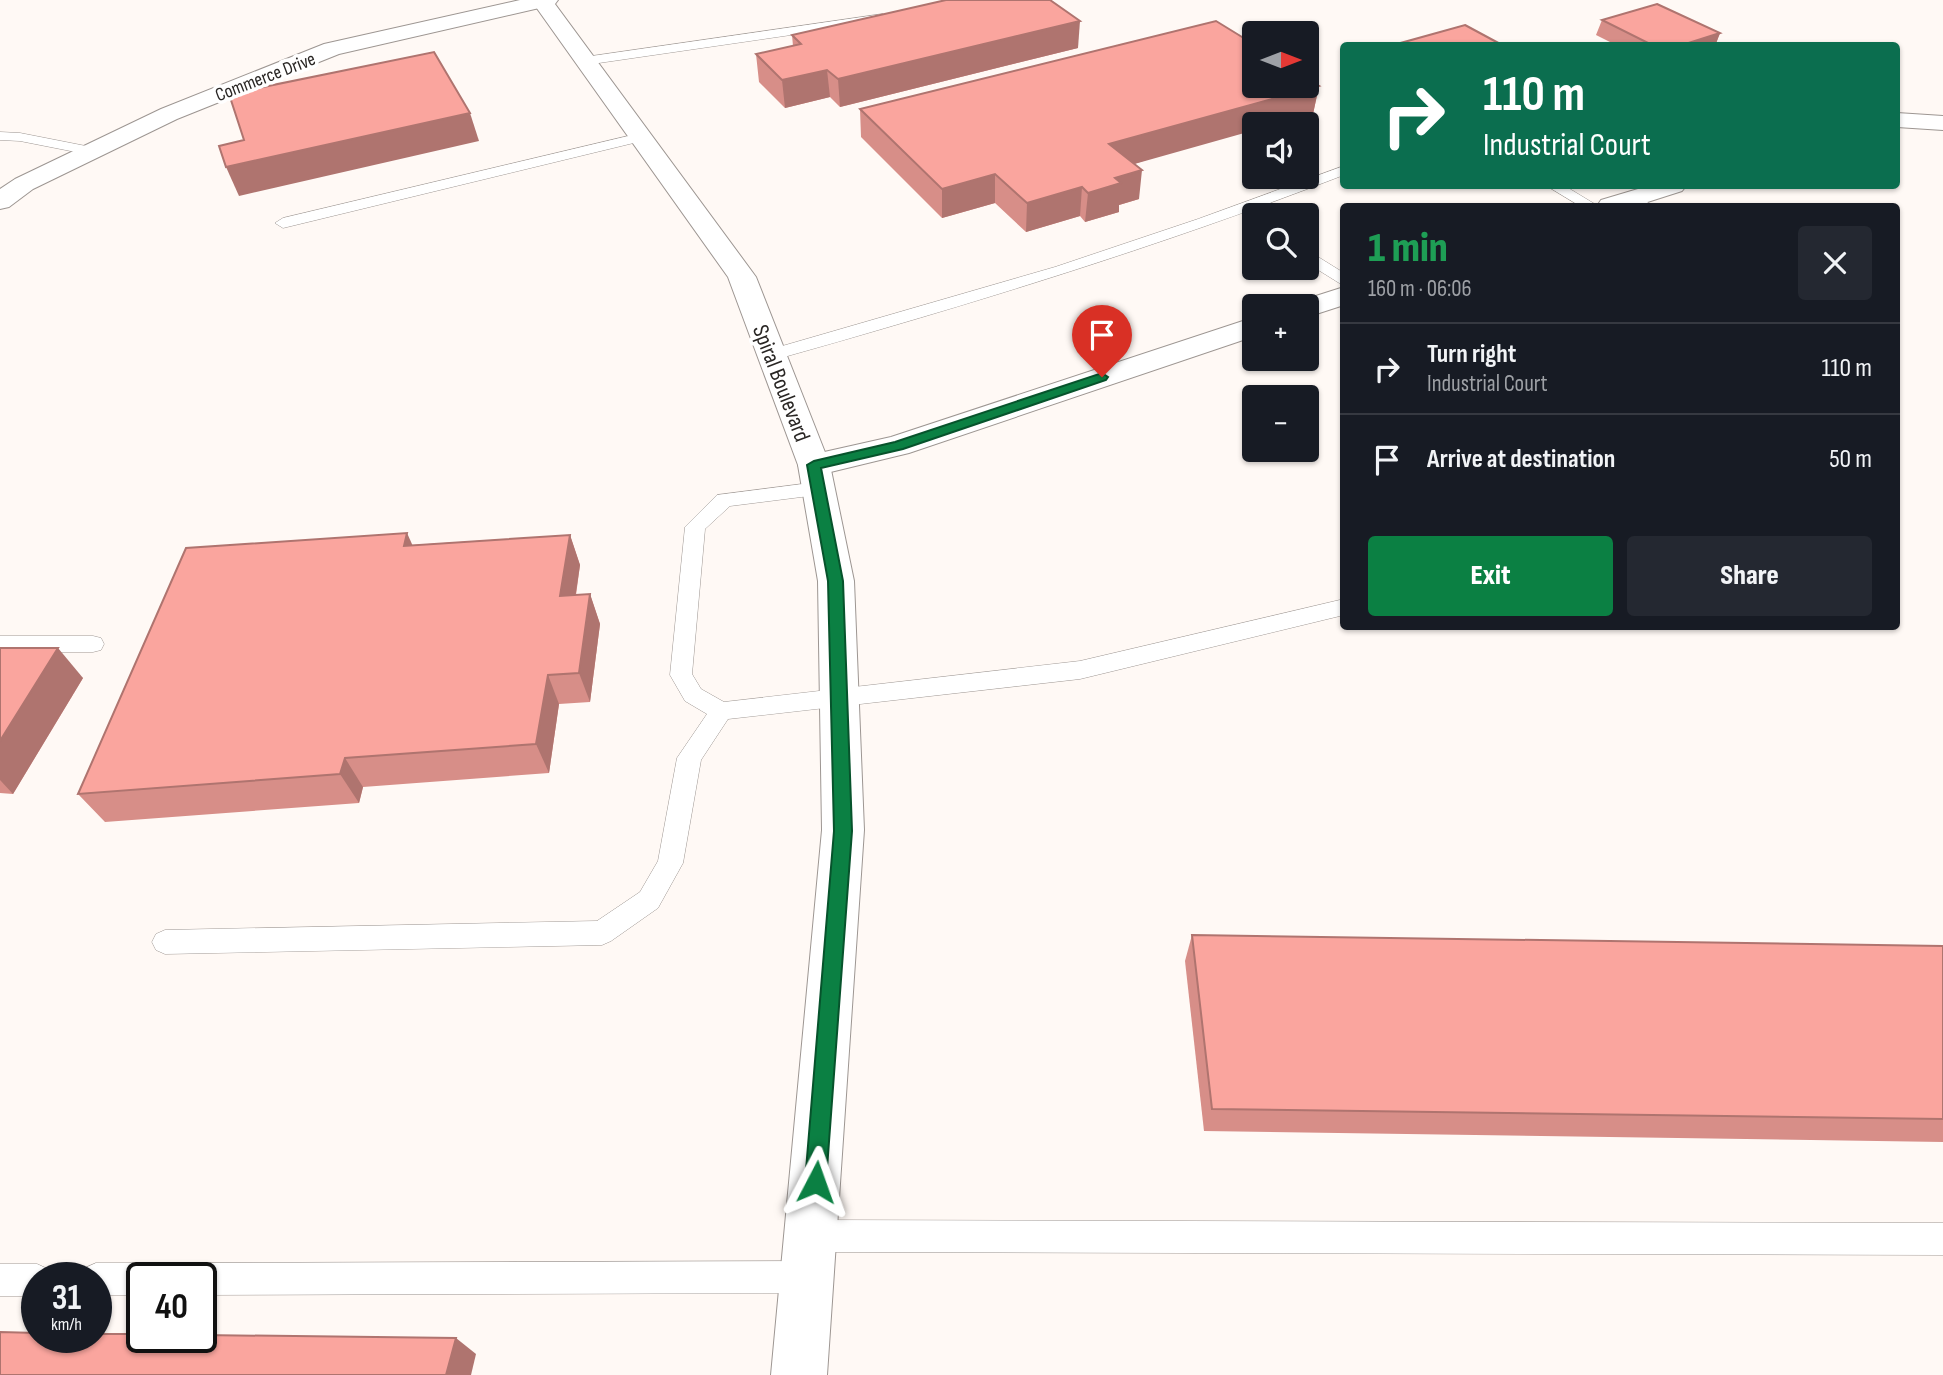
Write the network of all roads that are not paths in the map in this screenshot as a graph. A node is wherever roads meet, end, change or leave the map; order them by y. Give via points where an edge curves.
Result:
1 (543, 0) edge
2 (902, 16) edge
3 (585, 61) junction
4 (1900, 120) edge
5 (1943, 123) edge
6 (0, 136) edge
7 (641, 137) junction
8 (91, 151) junction
9 (1340, 172) edge
10 (1560, 189) edge
11 (1666, 189) edge
12 (0, 201) edge
13 (1272, 203) edge
14 (1585, 203) edge
15 (1631, 203) edge
16 (1242, 215) edge
17 (283, 223) dead end
18 (1319, 269) edge
19 (1340, 293) edge
20 (1340, 296) edge
21 (1319, 304) edge
22 (1242, 330) edge
23 (771, 355) junction
24 (816, 477) junction
25 (1340, 608) edge
26 (0, 644) edge
27 (93, 644) dead end
28 (839, 697) junction
29 (721, 711) junction
30 (165, 942) dead end
31 (811, 1236) junction
32 (1943, 1239) edge
33 (807, 1277) junction
34 (217, 1279) edge
35 (0, 1280) edge
36 (21, 1280) edge
37 (799, 1375) edge

1 - 3 street, Spiral Boulevard
1 - 8 street, Commerce Drive via 332,49 169,114
2 - 3 lane
3 - 7 street, Spiral Boulevard
4 - 5 street
6 - 8 lane
7 - 17 lane
7 - 23 street, Spiral Boulevard via 742,277
8 - 12 street, Commerce Drive
9 - 13 lane
10 - 14 lane
11 - 15 street
16 - 23 lane
18 - 19 lane
20 - 21 street
22 - 24 street
23 - 24 street, Spiral Boulevard
24 - 28 street, Spiral Boulevard via 836,581
24 - 29 lane via 724,500 695,527 681,675 692,695
25 - 28 lane via 1080,670
26 - 27 lane
28 - 29 lane
28 - 31 street, Spiral Boulevard via 843,831
29 - 30 lane via 689,758 670,863 649,900 602,933
31 - 32 lane
31 - 33 street, Spiral Boulevard
33 - 34 lane
33 - 37 street, Spiral Boulevard
35 - 36 lane

